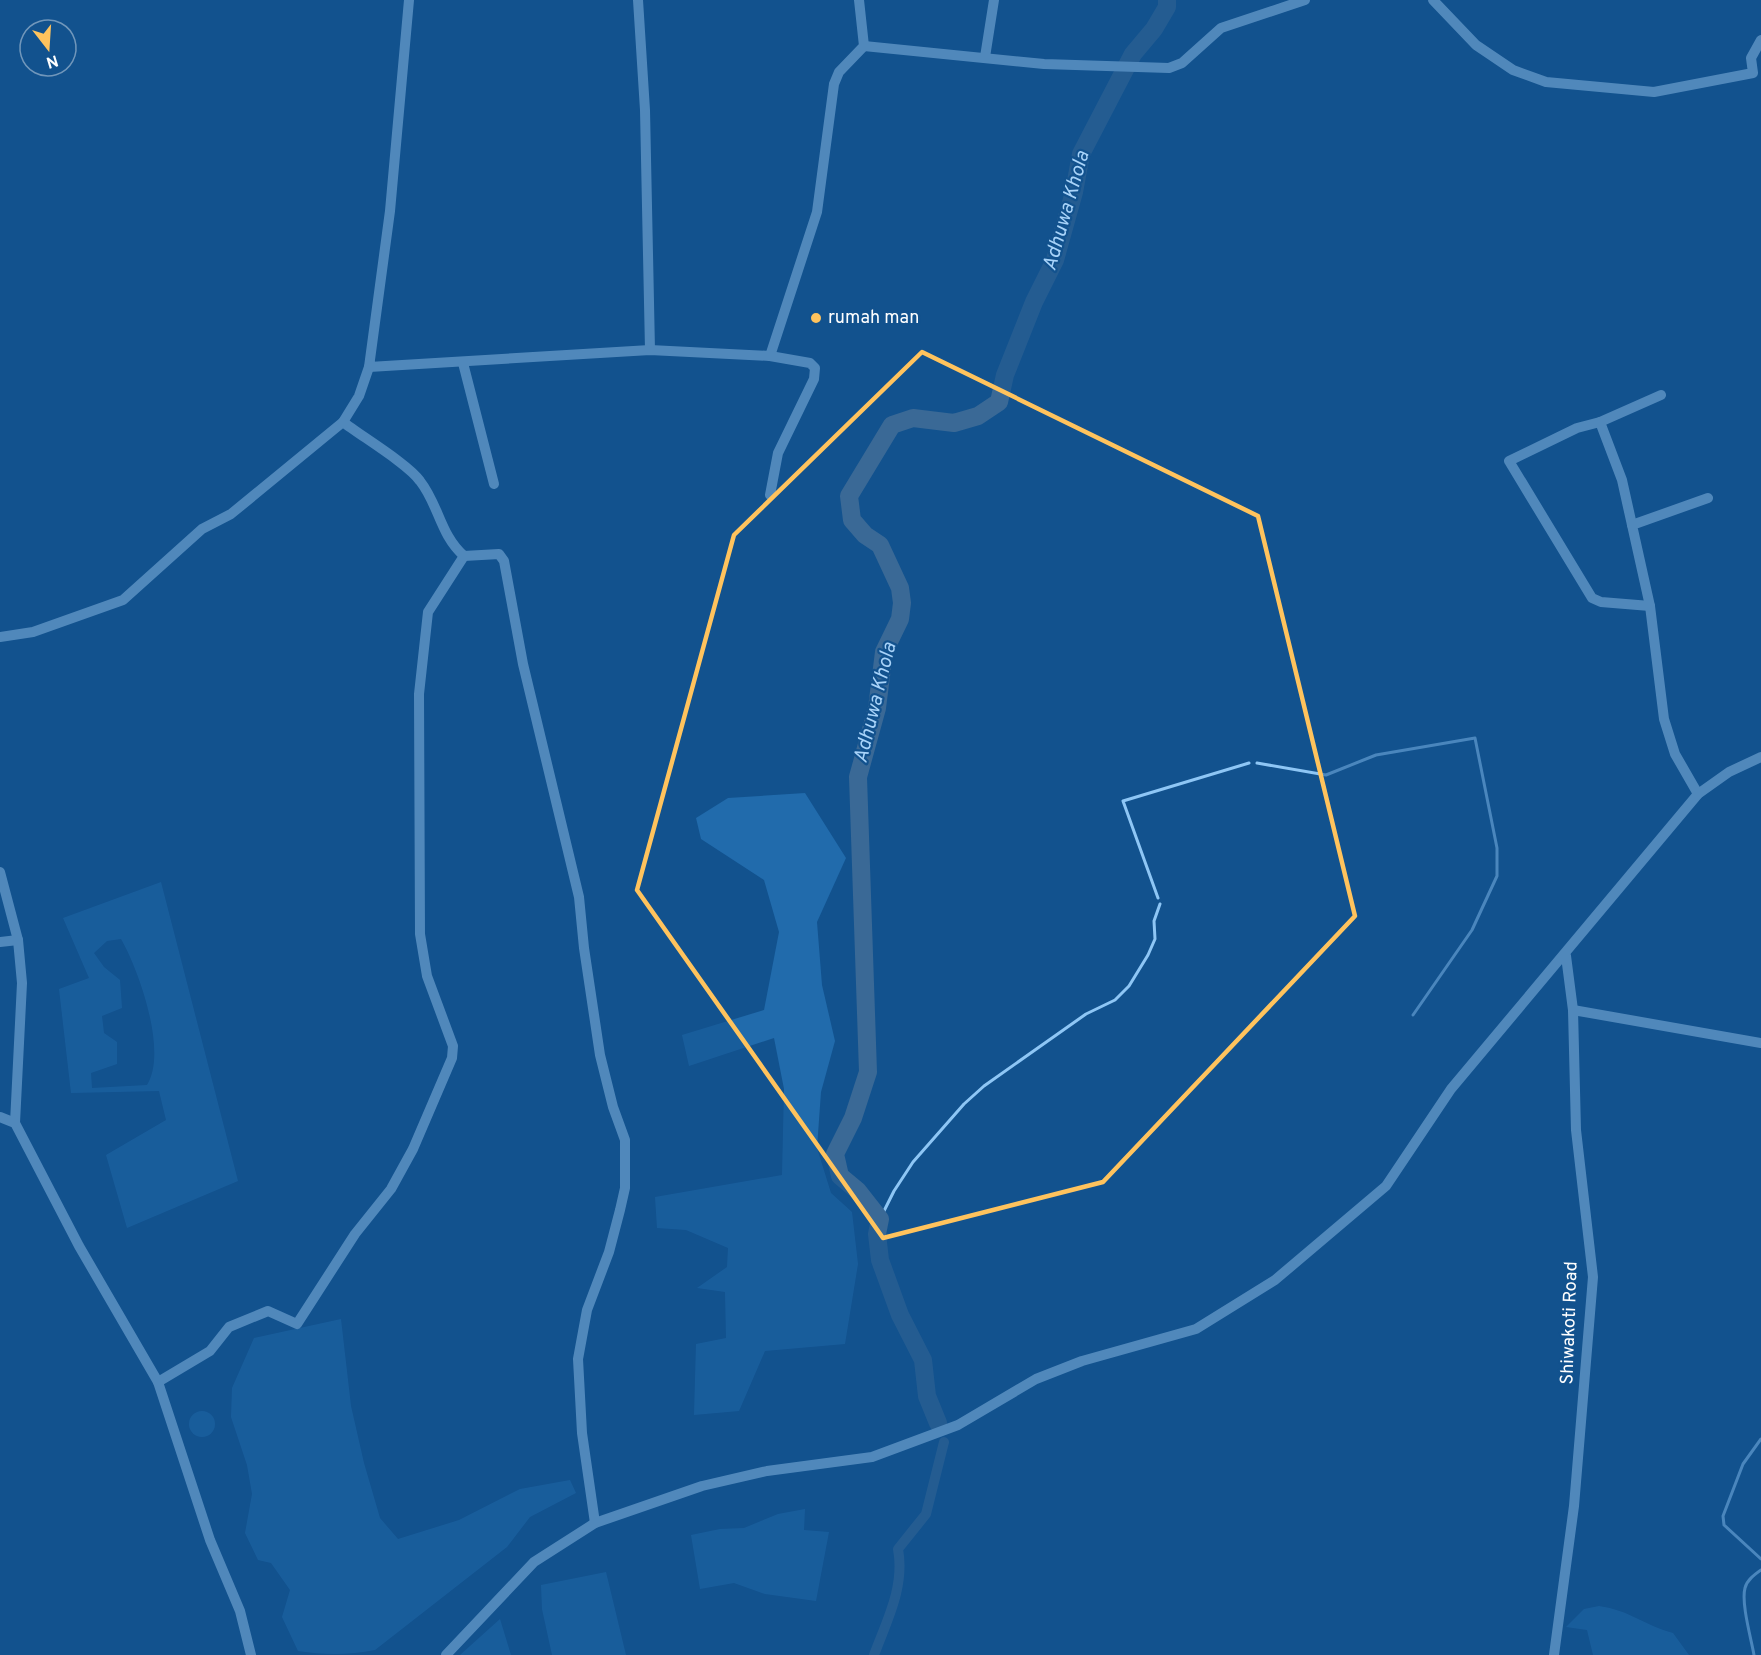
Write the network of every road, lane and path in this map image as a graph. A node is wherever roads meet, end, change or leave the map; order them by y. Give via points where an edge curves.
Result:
1 (409, 0) edge
2 (638, 0) edge
3 (859, 0) edge
4 (994, 0) edge
5 (1305, 0) edge
6 (1433, 0) edge
7 (1761, 40) edge
8 (864, 46) junction
9 (985, 57) junction
10 (1757, 76) edge
11 (650, 350) junction
12 (770, 356) junction
13 (463, 363) junction
14 (369, 368) junction
15 (1661, 395) dead end
16 (343, 422) junction
17 (1600, 422) junction
18 (494, 484) dead end
19 (770, 495) dead end
20 (1708, 498) dead end
21 (1632, 525) junction
22 (464, 556) junction
23 (1650, 606) junction
24 (0, 637) edge
25 (1761, 757) edge
26 (1698, 794) junction
27 (0, 872) edge
28 (18, 940) junction
29 (0, 942) edge
30 (1566, 956) junction
31 (1573, 1010) junction
32 (1761, 1043) edge
33 (0, 1117) edge
34 (15, 1123) junction
35 (158, 1382) junction
36 (595, 1523) junction
37 (251, 1655) edge
38 (446, 1655) edge
39 (1554, 1655) edge

1 - 14 street via 390,211
2 - 11 street via 645,110
3 - 8 street
4 - 9 street
5 - 9 street via 1221,28 1182,63 1169,68 1044,64
6 - 10 street via 1476,45 1513,70 1546,82 1654,92
7 - 10 street via 1751,58
8 - 9 street
8 - 12 street via 839,72 834,84 817,212
11 - 12 street
11 - 13 street
12 - 19 street via 810,363 815,368 814,379 778,453
13 - 14 street
13 - 18 street
14 - 16 street via 359,396
15 - 17 street
16 - 22 street via 419,479 452,546
16 - 24 street via 231,514 202,529 123,600 33,632
17 - 21 street via 1622,480
17 - 23 street via 1577,428 1509,461 1592,597 1600,602
20 - 21 street
21 - 23 street
22 - 35 street via 428,612 419,694 420,934 427,976 453,1046 449,1067 391,1189 355,1234 297,1324 268,1311 244,1319 229,1327 210,1351
22 - 36 street via 500,554 504,561 523,664 579,897 600,1055 625,1140 625,1188 609,1252 587,1310 578,1359 582,1433
23 - 26 street via 1664,719 1675,754
25 - 26 street via 1729,772
26 - 30 street
27 - 28 street
28 - 29 street
28 - 34 street via 22,995
30 - 31 street, Shiwakoti Road
30 - 36 street via 1451,1089 1386,1186 1275,1280 1205,1324 1036,1379 958,1425 872,1457 767,1470 702,1486
31 - 32 street
31 - 39 street, Shiwakoti Road via 1576,1130 1593,1278 1574,1506
33 - 34 street
34 - 35 street
35 - 37 street via 210,1540 240,1611
36 - 38 street via 534,1562

